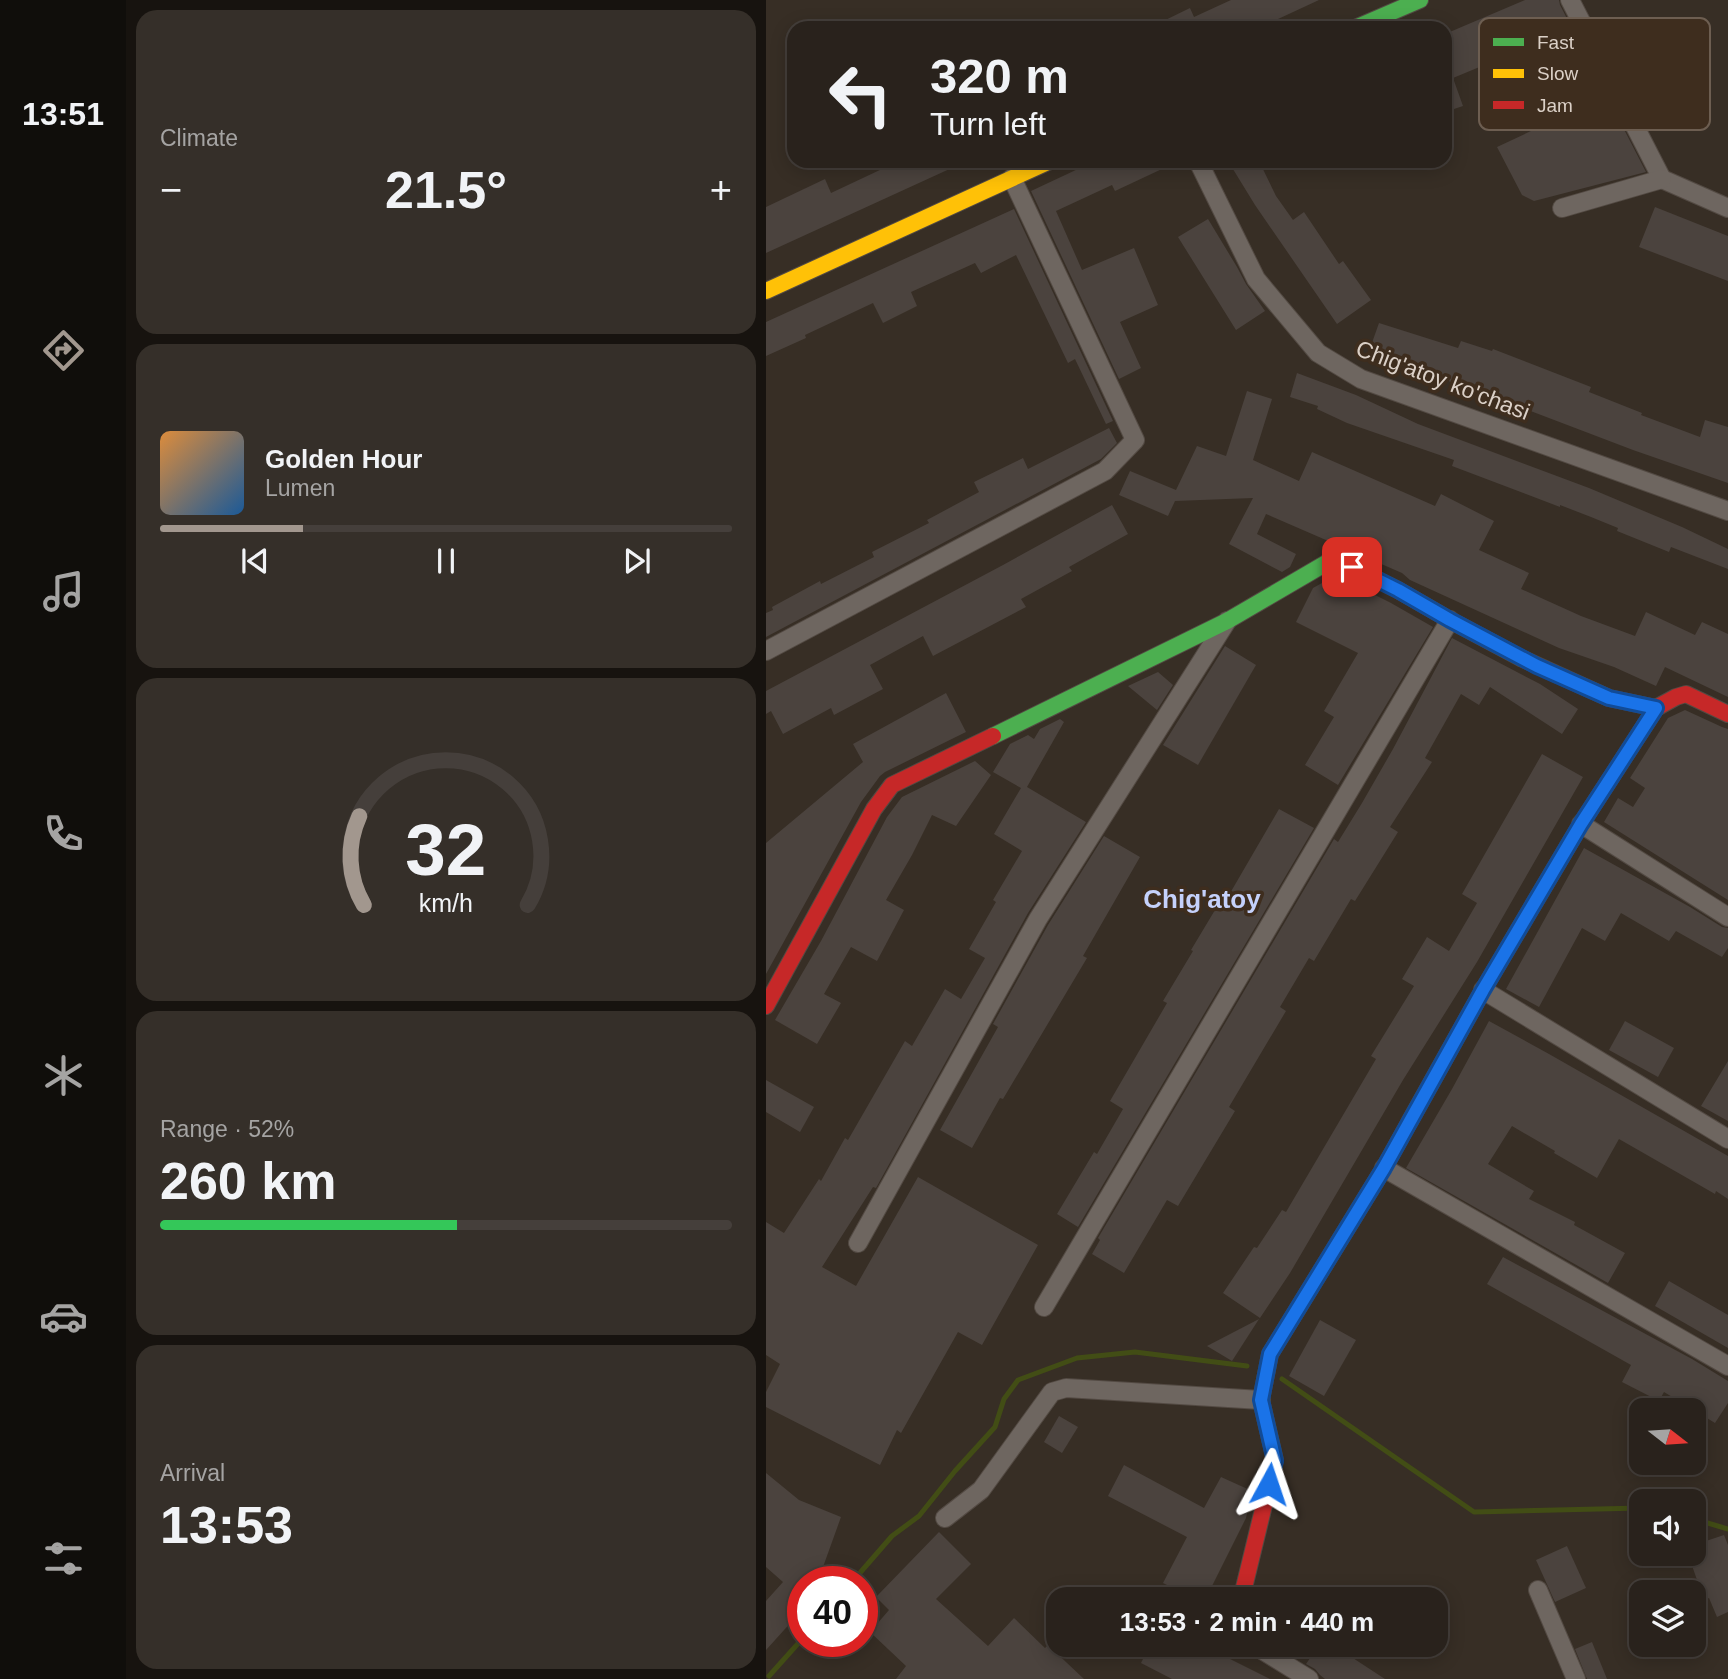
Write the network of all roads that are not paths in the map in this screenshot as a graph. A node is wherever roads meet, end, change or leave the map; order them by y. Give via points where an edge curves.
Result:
1 (1420, 0) edge
2 (1570, 0) edge
3 (1579, 18) edge
4 (1371, 21) edge
5 (1637, 130) edge
6 (1034, 168) edge
7 (1201, 168) edge
8 (1012, 178) junction
9 (1662, 179) junction
10 (1562, 208) dead end
11 (1727, 208) edge
12 (766, 291) edge
13 (1727, 511) edge
14 (1450, 620) junction
15 (1227, 621) junction
16 (766, 651) edge
17 (1656, 708) junction
18 (1727, 714) edge
19 (1581, 824) junction
20 (1727, 917) edge
21 (1483, 990) junction
22 (766, 1006) edge
23 (1727, 1139) edge
24 (1384, 1168) junction
25 (858, 1243) dead end
26 (1044, 1307) dead end
27 (1727, 1366) edge
28 (1261, 1400) junction
29 (945, 1518) dead end
30 (1244, 1587) edge
31 (1538, 1590) dead end
32 (1273, 1657) edge
33 (1309, 1679) edge
34 (1576, 1679) edge

1 - 4 street
2 - 3 street
5 - 9 street
6 - 8 street
7 - 13 street, Chig'atoy ko'chasi via 1256,279 1318,353 1361,380
8 - 12 street
8 - 16 street via 1135,440 1105,471
9 - 10 street
9 - 11 street
14 - 15 street via 1352,567 1328,562
14 - 17 street via 1609,698
14 - 26 street
15 - 22 street via 892,785 874,809
15 - 25 street via 1037,919
17 - 18 street via 1686,694
17 - 19 street
19 - 20 street
19 - 21 street
21 - 23 street
21 - 24 street
24 - 27 street
24 - 28 street via 1270,1354
28 - 29 street via 1066,1388 1052,1392 981,1490
28 - 30 street via 1275,1461
31 - 34 street
32 - 33 street

